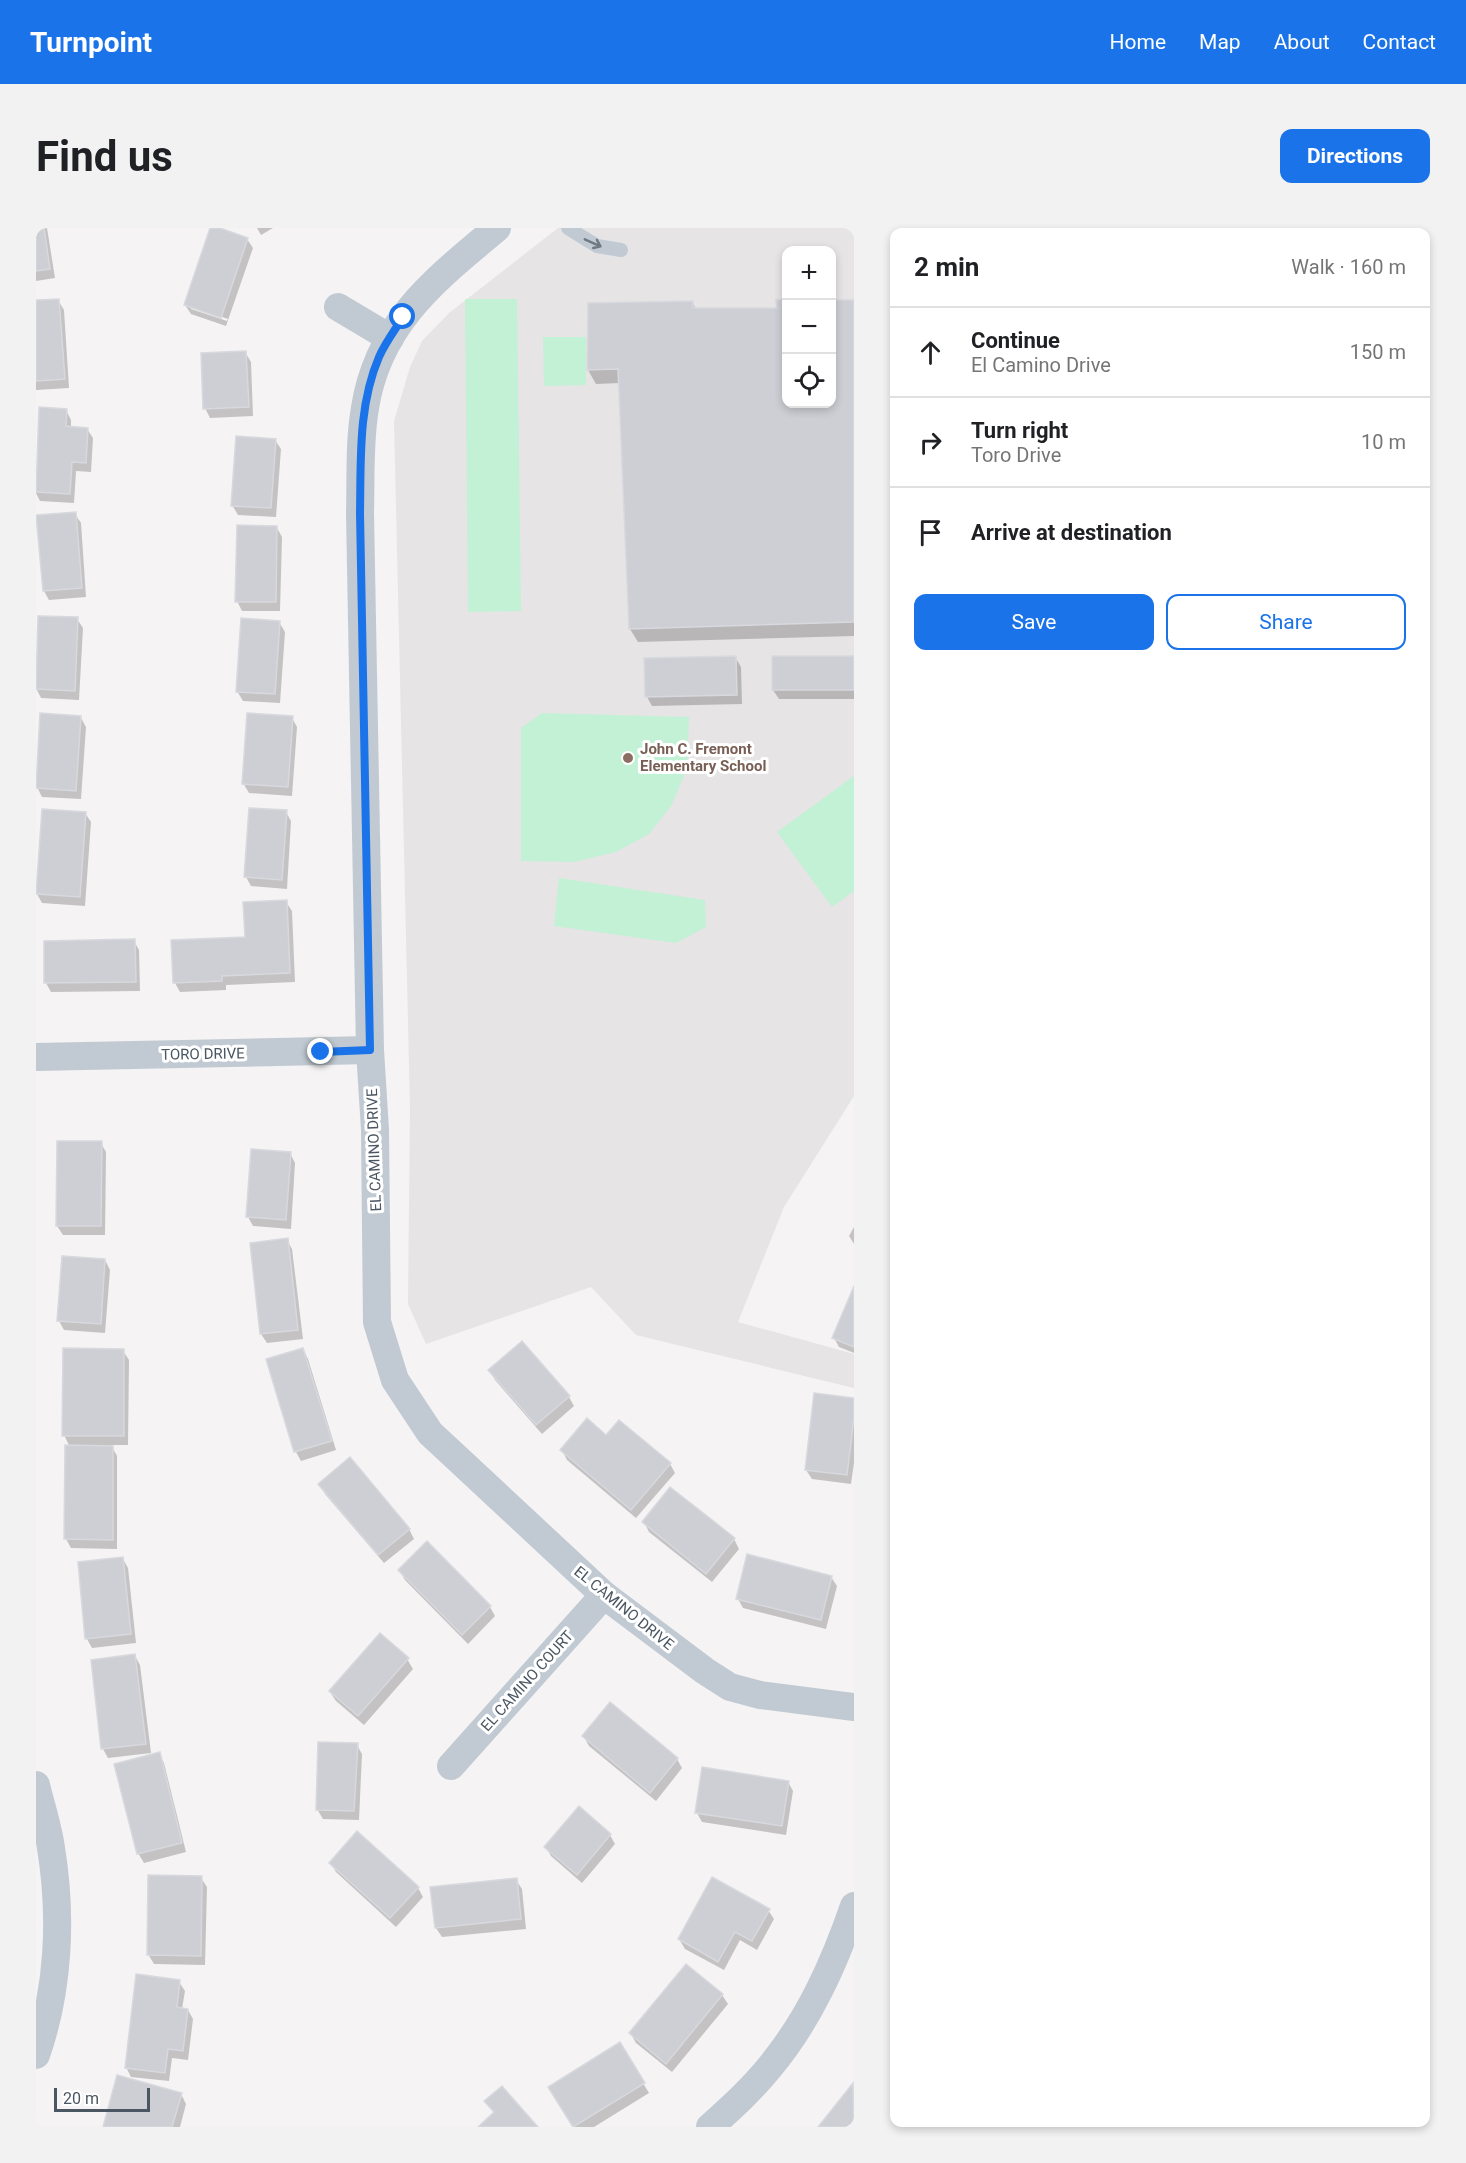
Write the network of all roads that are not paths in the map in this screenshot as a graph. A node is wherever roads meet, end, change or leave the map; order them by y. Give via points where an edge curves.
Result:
1 (497, 228) edge
2 (568, 228) edge
3 (621, 250) dead end
4 (338, 307) dead end
5 (390, 338) junction
6 (370, 1050) junction
7 (36, 1058) edge
8 (604, 1595) junction
9 (854, 1707) edge
10 (451, 1766) dead end
11 (36, 1785) edge
12 (854, 1906) edge
13 (36, 2055) edge
14 (710, 2127) edge

1 - 5 street, EL CAMINO DRIVE via 432,283
2 -> 3 lane via 597,246
4 - 5 street
5 - 6 street, EL CAMINO DRIVE via 370,382 361,459
6 - 7 street, TORO DRIVE
6 - 8 street, EL CAMINO DRIVE via 377,1322 396,1380 430,1433
8 - 9 street, EL CAMINO DRIVE via 730,1687 760,1695
8 - 10 street, EL CAMINO COURT
11 - 13 street via 51,1847 57,1897 51,1994
12 - 14 street via 820,1990 796,2031 769,2068

